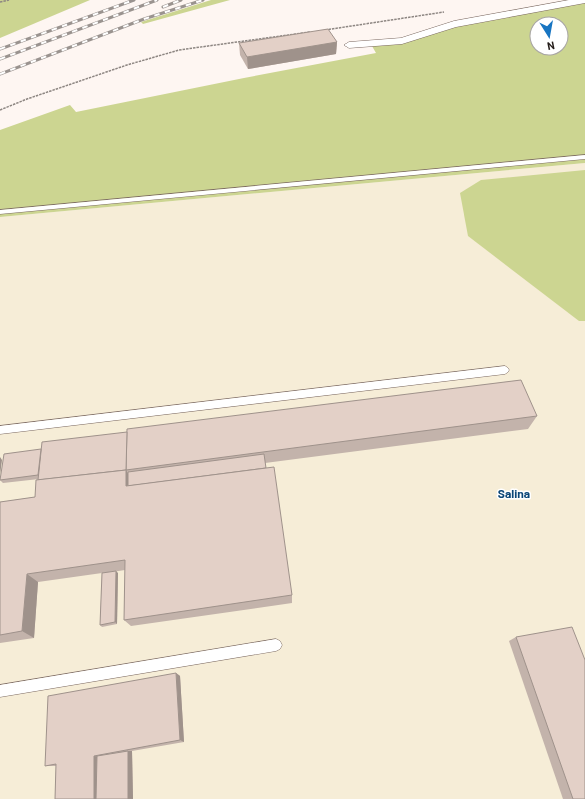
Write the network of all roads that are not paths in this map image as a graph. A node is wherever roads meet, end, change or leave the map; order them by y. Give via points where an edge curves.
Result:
1 (585, 0) edge
2 (349, 45) dead end
3 (585, 157) edge
4 (0, 212) edge
5 (505, 370) dead end
6 (0, 430) edge
7 (276, 645) dead end
8 (0, 691) edge

1 - 2 street via 454,24 402,41
3 - 4 lane
5 - 6 lane
7 - 8 lane

